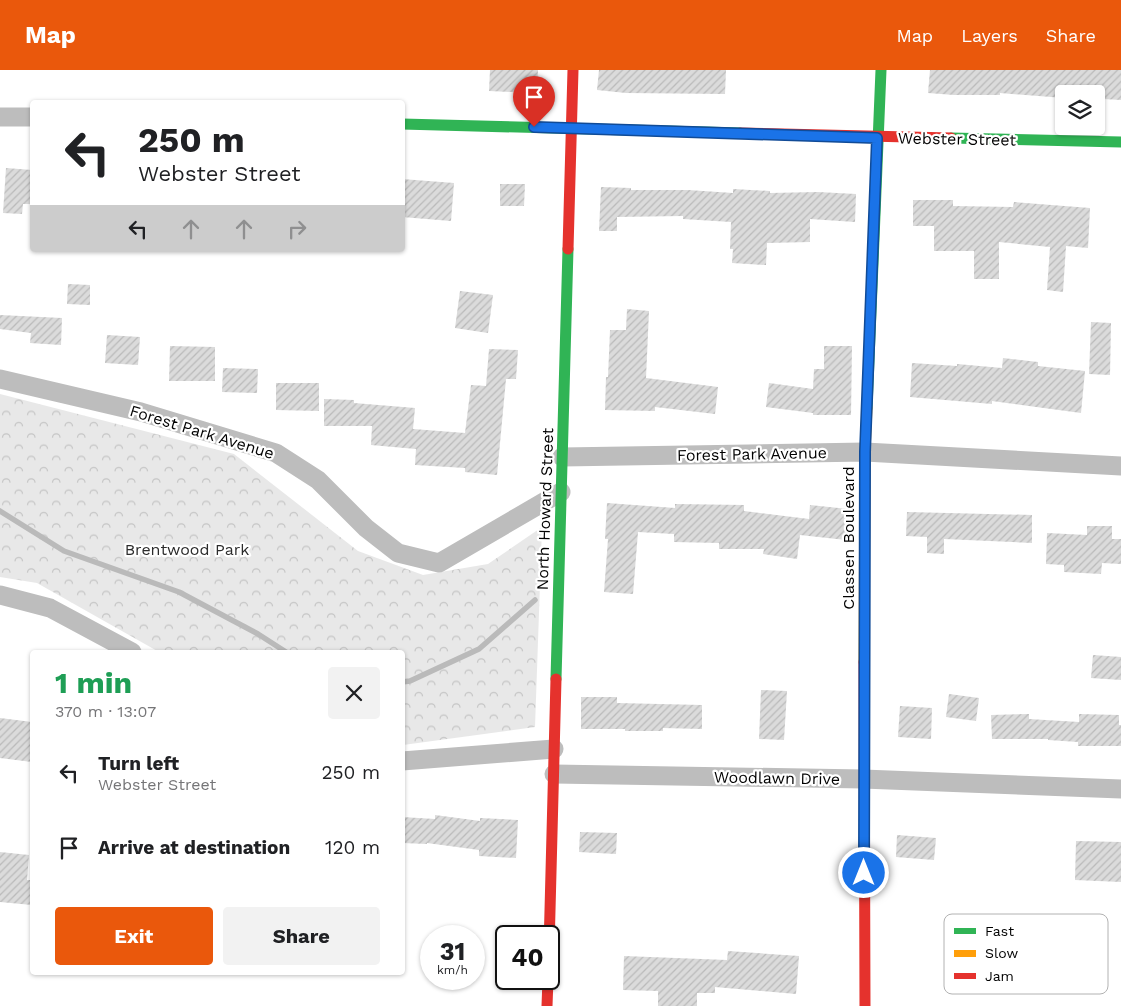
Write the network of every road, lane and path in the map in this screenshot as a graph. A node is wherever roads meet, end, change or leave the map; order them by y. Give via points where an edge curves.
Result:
1 (573, 70) edge
2 (881, 70) edge
3 (0, 117) edge
4 (30, 117) edge
5 (405, 124) edge
6 (571, 128) junction
7 (877, 138) junction
8 (1121, 142) edge
9 (0, 379) edge
10 (865, 452) junction
11 (562, 457) junction
12 (1121, 466) edge
13 (561, 492) junction
14 (0, 595) edge
15 (128, 650) edge
16 (554, 748) junction
17 (405, 762) edge
18 (554, 774) junction
19 (863, 779) junction
20 (1121, 789) edge
21 (550, 925) edge
22 (548, 990) edge
23 (547, 1006) edge
24 (865, 1006) edge

1 - 6 street, North Howard Street
2 - 7 street, Classen Boulevard
3 - 4 street
5 - 6 street, Webster Street
6 - 7 street, Webster Street
6 - 11 street, North Howard Street
7 - 8 street, Webster Street
7 - 10 street, Classen Boulevard
9 - 13 street, Forest Park Avenue via 141,412 276,453 318,480 366,528 398,553 439,563
10 - 11 street, Forest Park Avenue
10 - 12 street, Forest Park Avenue
10 - 19 street, Classen Boulevard
11 - 13 street, North Howard Street
13 - 16 street, North Howard Street
14 - 15 street via 50,608
16 - 17 street
16 - 18 street, North Howard Street
18 - 19 street, Woodlawn Drive
18 - 21 street, North Howard Street
19 - 20 street, Woodlawn Drive
19 - 24 street, Classen Boulevard
22 - 23 street

